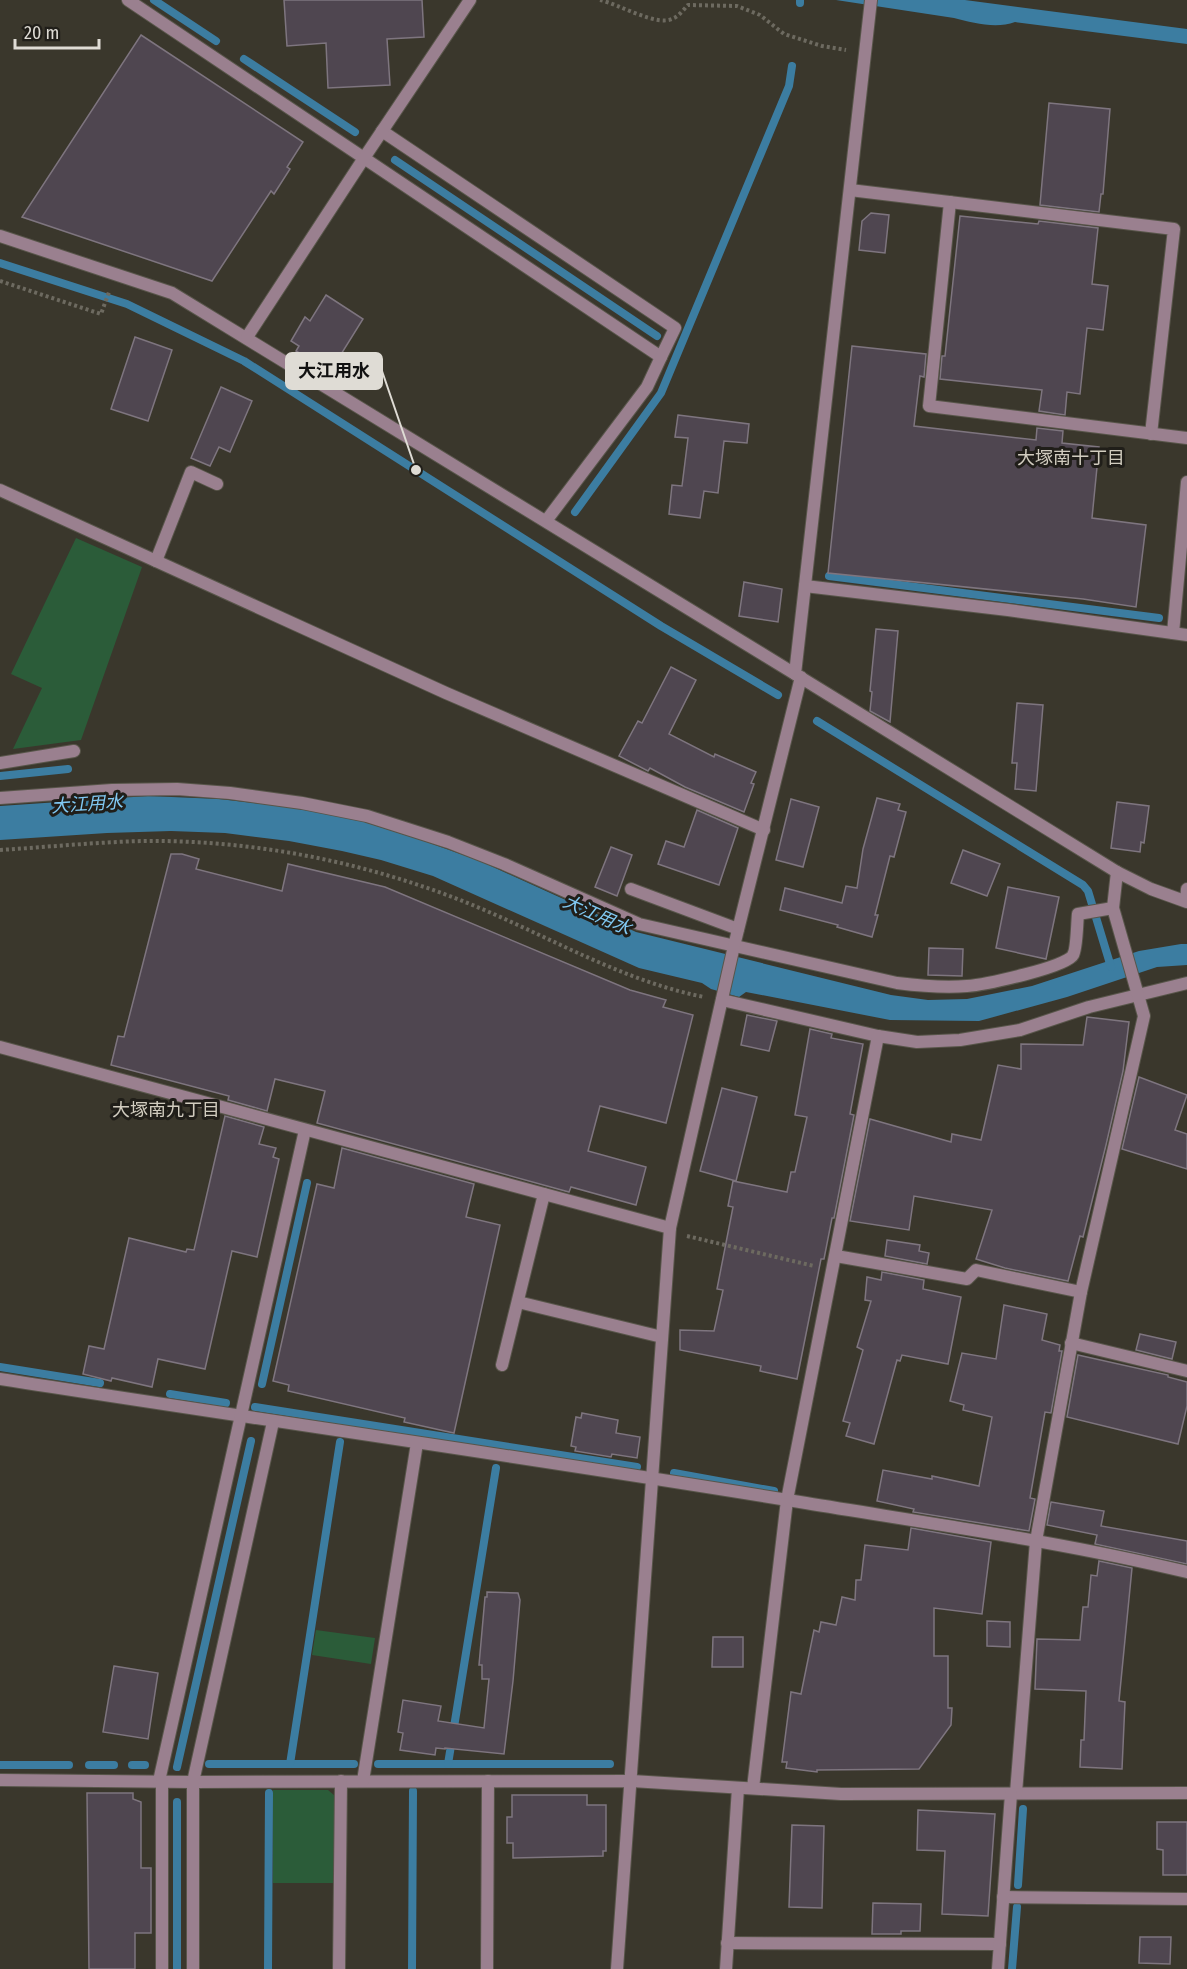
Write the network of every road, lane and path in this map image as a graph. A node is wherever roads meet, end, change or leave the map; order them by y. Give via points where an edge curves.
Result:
1 (128, 0) edge
2 (470, 0) edge
3 (600, 0) edge
4 (871, 0) edge
5 (865, 52) junction
6 (382, 131) junction
7 (364, 158) junction
8 (849, 190) junction
9 (950, 202) junction
10 (0, 236) edge
11 (0, 281) edge
12 (110, 287) dead end
13 (247, 337) junction
14 (661, 357) junction
15 (1151, 434) junction
16 (1187, 438) edge
17 (1187, 482) edge
18 (217, 484) dead end
19 (2, 495) edge
20 (546, 521) junction
21 (156, 561) junction
22 (805, 586) junction
23 (1173, 633) junction
24 (1187, 634) edge
25 (798, 675) junction
26 (74, 751) dead end
27 (0, 763) edge
28 (0, 798) edge
29 (764, 830) junction
30 (0, 850) edge
31 (1117, 872) junction
32 (631, 890) dead end
33 (1187, 897) edge
34 (1109, 908) junction
35 (738, 929) junction
36 (733, 949) junction
37 (1187, 983) edge
38 (1137, 992) junction
39 (723, 998) junction
40 (878, 1036) junction
41 (0, 1047) edge
42 (305, 1130) junction
43 (544, 1194) junction
44 (670, 1228) junction
45 (836, 1256) junction
46 (832, 1270) junction
47 (1081, 1292) junction
48 (518, 1302) junction
49 (662, 1337) junction
50 (1071, 1344) junction
51 (502, 1365) dead end
52 (1187, 1371) edge
53 (0, 1378) edge
54 (242, 1417) junction
55 (273, 1422) junction
56 (417, 1443) junction
57 (652, 1478) junction
58 (787, 1500) junction
59 (1036, 1541) junction
60 (1187, 1572) edge
61 (0, 1780) edge
62 (161, 1781) junction
63 (341, 1781) junction
64 (363, 1781) junction
65 (488, 1781) junction
66 (632, 1781) junction
67 (193, 1782) junction
68 (738, 1788) junction
69 (753, 1788) junction
70 (1013, 1793) junction
71 (1187, 1793) edge
72 (1003, 1897) junction
73 (1187, 1899) edge
74 (728, 1943) junction
75 (999, 1944) junction
76 (162, 1969) edge
77 (193, 1969) edge
78 (339, 1969) edge
79 (487, 1969) edge
80 (617, 1969) edge
81 (726, 1969) edge
82 (998, 1969) edge

1 - 7 street
2 - 6 street
3 - 5 path via 657,21 674,19 688,5 737,6 760,15 784,34 822,46
4 - 5 street
5 - 8 street
6 - 7 street
6 - 14 street via 675,328
7 - 13 street
7 - 14 street
8 - 9 street
8 - 22 street
9 - 15 street via 929,406
9 - 15 street via 1174,229
10 - 13 street via 172,293
11 - 12 path via 101,314
13 - 20 street
14 - 20 street via 647,387
15 - 16 street
17 - 23 street
18 - 21 street via 191,472
19 - 21 street
20 - 25 street
21 - 29 street via 446,693
22 - 23 street
22 - 25 street
23 - 24 street
25 - 29 street
25 - 31 street
26 - 27 street
28 - 36 street via 177,789 302,803 356,814 448,842 639,924
29 - 35 street
30 - 39 path via 144,841 247,847 321,858 461,901 635,978 671,990
31 - 33 street via 1151,890
31 - 34 street
32 - 35 street
34 - 36 street via 1078,914 1074,955 1066,962 968,986 897,983
34 - 38 street
35 - 36 street
36 - 39 street
37 - 38 street
38 - 40 street via 991,1036 917,1042
38 - 47 street via 1144,1016
39 - 40 street
39 - 44 street
40 - 45 street
41 - 42 street
42 - 43 street
42 - 54 street
43 - 44 street
43 - 48 street
44 - 46 path via 685,1235
44 - 49 street
45 - 46 street
45 - 47 street via 967,1278 976,1270
46 - 58 street
47 - 50 street
48 - 49 street
48 - 51 street
49 - 57 street
50 - 52 street
50 - 59 street
53 - 54 street
54 - 55 street
54 - 62 street
55 - 56 street
55 - 67 street
56 - 57 street
56 - 64 street
57 - 58 street
57 - 66 street
58 - 59 street
58 - 69 street
59 - 60 street
59 - 70 street
61 - 62 street
62 - 67 street
62 - 76 street
63 - 64 street
63 - 67 street
63 - 78 street
64 - 65 street
65 - 66 street
65 - 79 street
66 - 68 street
66 - 80 street
67 - 77 street
68 - 69 street
68 - 74 street
69 - 70 street via 841,1794
70 - 71 street
70 - 72 street
72 - 73 street
72 - 75 street
74 - 75 street
74 - 81 street
75 - 82 street

